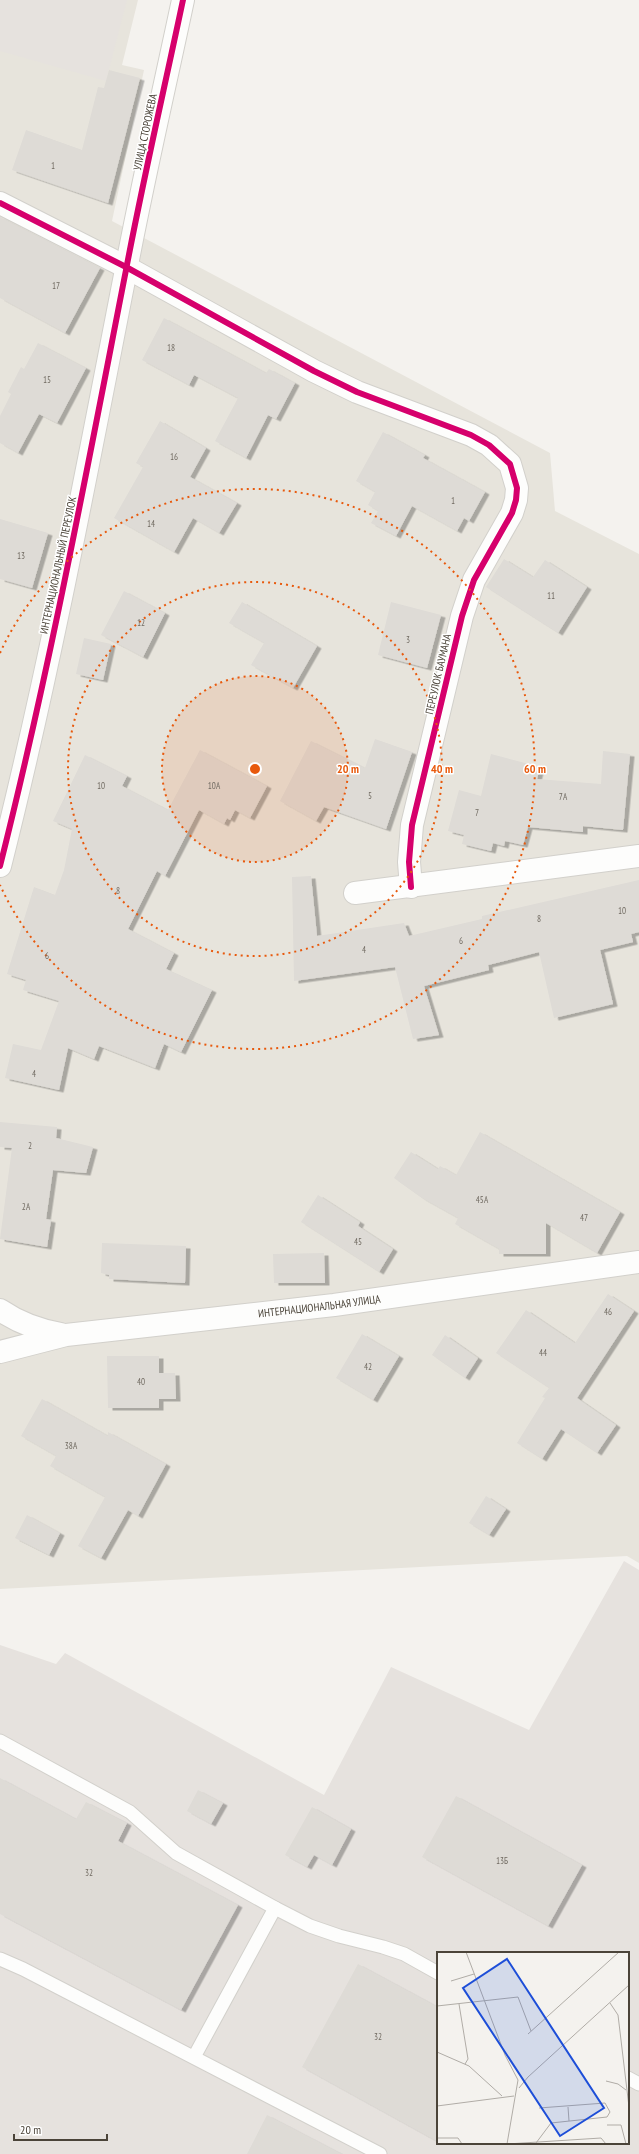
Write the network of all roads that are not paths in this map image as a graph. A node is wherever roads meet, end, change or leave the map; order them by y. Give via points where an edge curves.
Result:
1 (183, 0) edge
2 (0, 203) edge
3 (126, 267) junction
4 (639, 856) edge
5 (0, 866) edge
6 (411, 886) junction
7 (355, 893) dead end
8 (639, 1262) edge
9 (0, 1310) edge
10 (66, 1335) junction
11 (0, 1352) edge
12 (0, 1741) edge
13 (275, 1908) junction
14 (0, 1958) edge
15 (437, 1972) edge
16 (194, 2057) junction
17 (629, 2079) edge
18 (639, 2084) edge
19 (380, 2154) edge

1 - 3 street, УЛИЦА СТОРОЖЕВА
2 - 3 street
3 - 5 street, ИНТЕРНАЦИОНАЛЬНЫЙ ПЕРЕУЛОК via 65,580 25,766
3 - 6 street, ПЕРЕУЛОК БАУМАНА via 314,371 357,392 470,435 489,445 510,464 518,488 512,513 474,580 462,616 412,824 409,862
4 - 6 street
6 - 7 street
8 - 10 street, ИНТЕРНАЦИОНАЛЬНАЯ УЛИЦА via 334,1305
9 - 10 street via 42,1331
10 - 11 street, ИНТЕРНАЦИОНАЛЬНАЯ УЛИЦА
12 - 13 lane via 130,1812 176,1853
13 - 15 lane via 310,1926 404,1954
13 - 16 lane
14 - 16 lane
16 - 19 lane
17 - 18 lane

